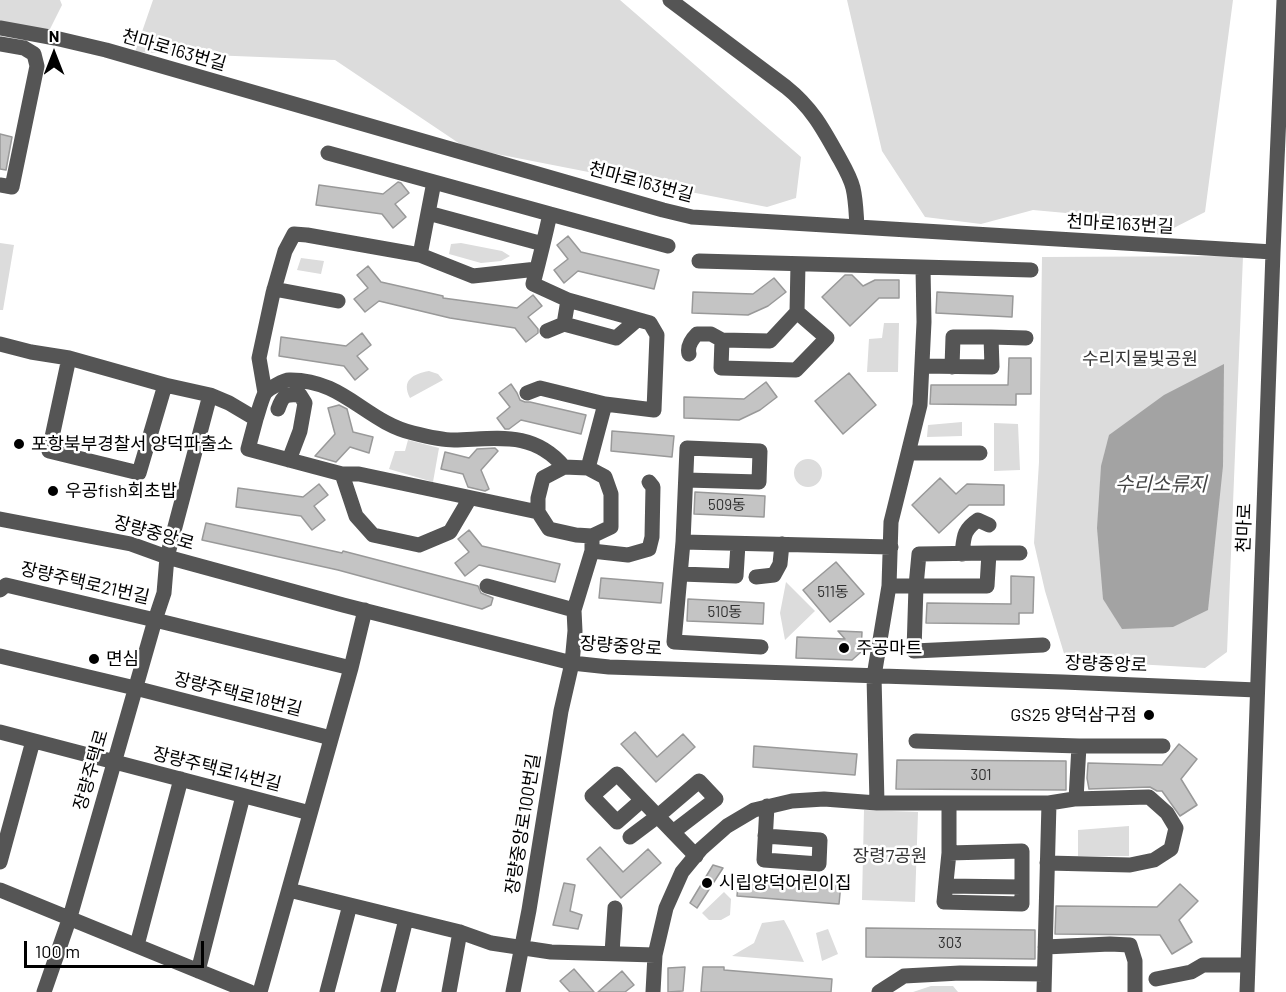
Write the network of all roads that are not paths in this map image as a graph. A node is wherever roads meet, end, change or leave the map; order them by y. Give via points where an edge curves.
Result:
1 (670, 0) edge
2 (1284, 0) edge
3 (0, 28) edge
4 (0, 44) edge
5 (1283, 66) edge
6 (328, 153) dead end
7 (434, 182) junction
8 (0, 185) edge
9 (428, 213) junction
10 (550, 214) junction
11 (857, 226) junction
12 (543, 244) junction
13 (668, 246) dead end
14 (1273, 252) junction
15 (420, 255) junction
16 (699, 261) dead end
17 (798, 264) junction
18 (923, 267) junction
19 (537, 268) junction
20 (1030, 270) dead end
21 (274, 290) junction
22 (568, 300) junction
23 (339, 301) dead end
24 (797, 312) junction
25 (637, 320) junction
26 (564, 324) junction
27 (547, 331) dead end
28 (991, 337) junction
29 (1026, 338) dead end
30 (722, 340) junction
31 (1, 349) edge
32 (689, 354) dead end
33 (69, 358) junction
34 (922, 366) junction
35 (952, 367) junction
36 (165, 385) junction
37 (265, 393) junction
38 (527, 393) dead end
39 (210, 395) junction
40 (604, 404) junction
41 (278, 409) dead end
42 (256, 419) junction
43 (908, 453) junction
44 (980, 453) dead end
45 (289, 460) junction
46 (564, 467) junction
47 (588, 468) junction
48 (342, 474) junction
49 (686, 480) junction
50 (649, 482) dead end
51 (470, 498) junction
52 (538, 512) junction
53 (0, 519) edge
54 (989, 525) dead end
55 (683, 542) junction
56 (592, 544) junction
57 (738, 544) junction
58 (782, 544) junction
59 (891, 547) junction
60 (988, 553) junction
61 (1020, 553) dead end
62 (962, 554) junction
63 (167, 557) junction
64 (681, 574) junction
65 (756, 577) dead end
66 (487, 586) dead end
67 (889, 586) junction
68 (916, 586) junction
69 (3, 587) edge
70 (365, 610) junction
71 (574, 610) junction
72 (154, 620) junction
73 (1043, 645) dead end
74 (761, 647) dead end
75 (0, 656) edge
76 (572, 663) junction
77 (351, 668) junction
78 (874, 676) junction
79 (135, 688) junction
80 (1257, 690) junction
81 (0, 732) edge
82 (331, 738) junction
83 (33, 741) junction
84 (916, 741) dead end
85 (1079, 746) junction
86 (1163, 746) dead end
87 (114, 762) junction
88 (181, 779) junction
89 (243, 796) junction
90 (1076, 799) junction
91 (642, 800) dead end
92 (877, 803) junction
93 (949, 803) junction
94 (1048, 803) junction
95 (767, 806) junction
96 (310, 813) junction
97 (658, 816) junction
98 (673, 832) junction
99 (765, 836) dead end
100 (630, 837) dead end
101 (948, 853) junction
102 (696, 855) junction
103 (0, 862) edge
104 (1047, 863) junction
105 (0, 890) edge
106 (289, 890) junction
107 (350, 905) junction
108 (615, 908) dead end
109 (70, 917) junction
110 (406, 919) junction
111 (460, 932) junction
112 (138, 945) junction
113 (521, 947) junction
114 (1045, 947) junction
115 (612, 953) junction
116 (655, 955) junction
117 (1248, 965) junction
118 (198, 970) junction
119 (1044, 974) junction
120 (1156, 979) dead end
121 (44, 992) edge
122 (250, 992) edge
123 (260, 992) edge
124 (327, 992) edge
125 (388, 992) edge
126 (449, 992) edge
127 (513, 992) edge
128 (653, 992) edge
129 (879, 992) edge
130 (1044, 992) edge
131 (1135, 992) edge
132 (1247, 992) edge

1 - 11 street via 800,98 823,128 847,172 853,186
2 - 5 street, 천마로
3 - 11 street, 천마로163번길 via 106,50 678,214
4 - 8 street via 24,48 34,54 37,66 12,187
5 - 14 street, 천마로
6 - 7 street
7 - 9 street
7 - 10 street
9 - 12 street
9 - 15 street
10 - 12 street
10 - 13 street
11 - 14 street, 천마로163번길
12 - 19 street
14 - 80 street, 천마로
15 - 19 street via 473,276
15 - 21 street via 294,234
16 - 17 street
17 - 18 street
17 - 24 street
18 - 20 street
18 - 34 street
19 - 22 street via 533,284
21 - 23 street
21 - 37 street via 259,358
22 - 25 street
22 - 26 street
24 - 30 street via 770,341
24 - 30 street via 831,342 796,370 721,368
25 - 26 street via 616,338
25 - 40 street via 650,323 657,335 654,410
26 - 27 street
28 - 29 street
28 - 35 street via 953,337
28 - 35 street via 992,367
30 - 32 street via 711,334 697,334 691,340
31 - 33 street
33 - 36 street
33 - 36 street via 49,451 139,473
34 - 35 street
34 - 43 street via 920,405
36 - 39 street
37 - 42 street
37 - 46 street via 286,380 318,383 385,423 411,433 450,440 524,440 554,455
38 - 40 street via 540,388
39 - 42 street
39 - 63 street, 장량주택로
40 - 47 street
41 - 45 street via 281,399 288,394 300,394 305,403
42 - 45 street via 248,449
43 - 44 street
43 - 59 street via 891,522
45 - 48 street
46 - 47 street
46 - 52 street via 543,478
47 - 56 street via 606,477 610,494 610,527
48 - 51 street via 359,474
48 - 51 street via 356,516 373,535 419,545 450,532
49 - 49 street via 687,448 760,451 759,482
49 - 55 street
50 - 56 street via 653,487 649,549 628,555
51 - 52 street
52 - 56 street via 549,529 576,535
53 - 63 street, 장량중앙로 via 131,544
54 - 62 street via 978,520 969,526
55 - 57 street
55 - 64 street
56 - 71 street, 장량중앙로100번길
57 - 58 street
57 - 64 street via 736,576
58 - 59 street
58 - 65 street via 780,564 774,575
59 - 67 street
60 - 61 street
60 - 62 street
60 - 68 street via 987,586
62 - 68 street via 919,554
63 - 70 street, 장량중앙로
63 - 72 street, 장량주택로 via 164,593
64 - 74 street via 674,642
66 - 71 street
67 - 68 street
67 - 78 street
68 - 73 street via 914,651
69 - 72 street, 장량주택로21번길
70 - 76 street, 장량중앙로
70 - 77 street
71 - 76 street, 장량중앙로100번길
72 - 77 street, 장량주택로21번길
72 - 79 street, 장량주택로
75 - 79 street, 장량주택로18번길
76 - 78 street, 장량중앙로
76 - 113 street, 장량중앙로100번길
77 - 82 street
78 - 80 street, 장량중앙로
78 - 92 street
79 - 82 street, 장량주택로18번길
79 - 87 street, 장량주택로
80 - 117 street, 천마로
81 - 83 street, 장량주택로14번길
82 - 96 street
83 - 87 street, 장량주택로14번길
83 - 103 street
84 - 85 street
85 - 86 street
85 - 90 street
87 - 88 street, 장량주택로14번길
87 - 109 street, 장량주택로
88 - 89 street, 장량주택로14번길
88 - 112 street
89 - 96 street, 장량주택로14번길
89 - 118 street
90 - 94 street
90 - 104 street via 1149,797 1167,813 1176,828 1171,849 1154,860 1130,864
91 - 97 street
92 - 93 street
92 - 95 street via 824,799
93 - 94 street
93 - 101 street
94 - 104 street
95 - 99 street
95 - 102 street via 727,826
96 - 106 street
97 - 98 street
97 - 98 street via 699,781 716,799
97 - 100 street
98 - 102 street
101 - 101 street via 1022,851 1022,904 944,902
102 - 116 street via 682,872 666,908
104 - 114 street
105 - 109 street
106 - 107 street
106 - 123 street
107 - 110 street
107 - 124 street
108 - 115 street
109 - 112 street
109 - 121 street, 장량주택로
110 - 111 street
110 - 125 street
111 - 113 street via 491,943
111 - 126 street
112 - 118 street
113 - 115 street via 551,952
113 - 127 street, 장량중앙로100번길
114 - 119 street
114 - 131 street via 1130,945 1135,961
115 - 116 street
116 - 128 street
117 - 120 street via 1203,965 1191,972
117 - 132 street, 천마로
118 - 122 street
119 - 129 street via 904,976
119 - 130 street

